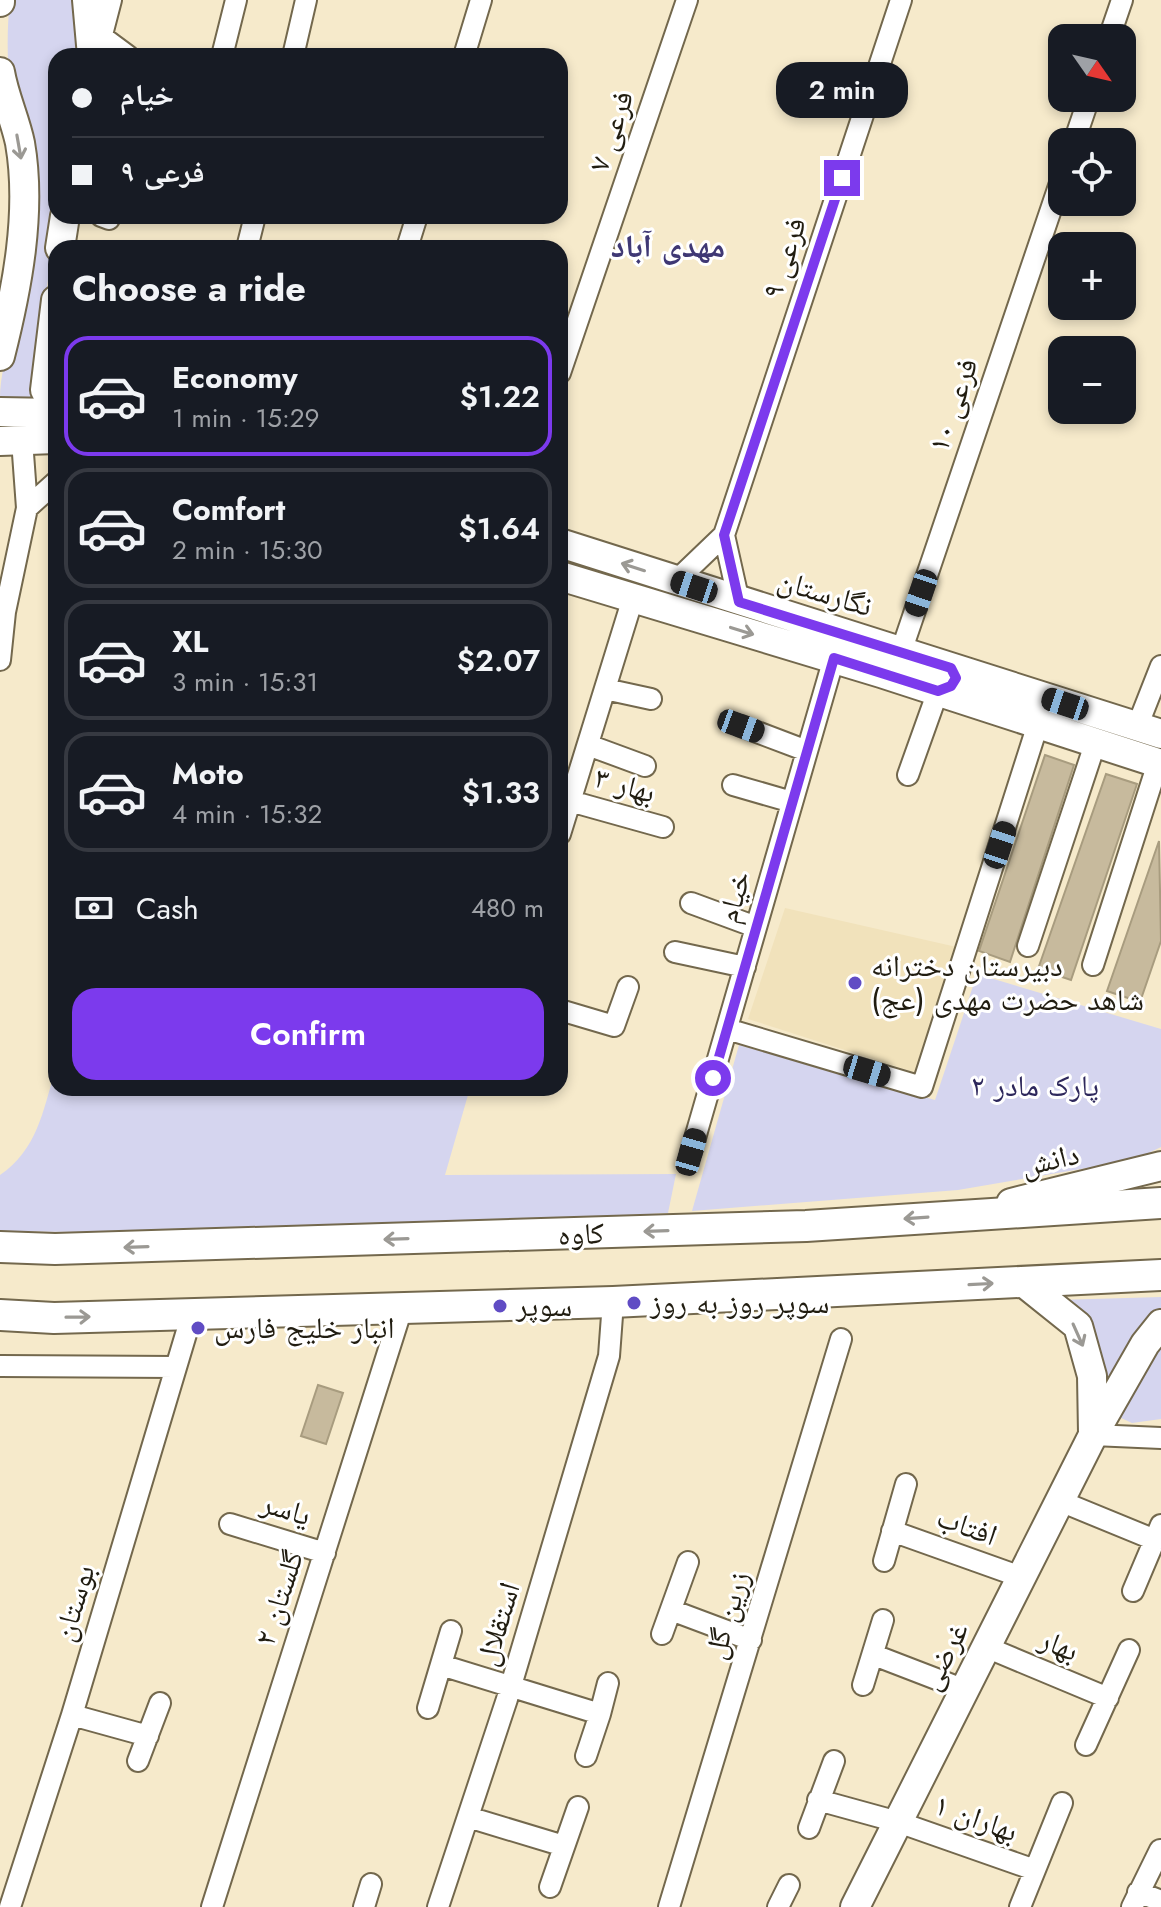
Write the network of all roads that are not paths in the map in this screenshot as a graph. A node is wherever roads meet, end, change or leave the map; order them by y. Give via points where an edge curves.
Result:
1 (87, 0) edge
2 (111, 0) edge
3 (236, 0) edge
4 (306, 0) edge
5 (481, 0) edge
6 (687, 0) edge
7 (901, 0) edge
8 (1122, 0) edge
9 (1114, 24) edge
10 (97, 48) edge
11 (97, 48) edge
12 (224, 48) edge
13 (295, 48) edge
14 (466, 48) edge
15 (0, 72) edge
16 (1049, 216) edge
17 (568, 350) edge
18 (0, 356) edge
19 (48, 365) edge
20 (48, 395) edge
21 (48, 410) edge
22 (0, 412) edge
23 (48, 439) edge
24 (11, 441) edge
25 (48, 489) edge
26 (27, 508) junction
27 (724, 535) junction
28 (568, 546) edge
29 (568, 578) edge
30 (676, 581) junction
31 (633, 598) junction
32 (739, 602) junction
33 (901, 652) junction
34 (834, 658) junction
35 (0, 660) edge
36 (1161, 666) edge
37 (945, 680) junction
38 (605, 689) junction
39 (982, 691) junction
40 (651, 699) dead end
41 (1038, 724) junction
42 (741, 726) dead end
43 (1149, 731) edge
44 (1095, 744) junction
45 (588, 745) junction
46 (807, 751) junction
47 (1160, 763) edge
48 (645, 766) dead end
49 (908, 775) dead end
50 (733, 785) dead end
51 (570, 801) junction
52 (792, 802) junction
53 (568, 808) edge
54 (663, 827) dead end
55 (691, 903) dead end
56 (756, 927) junction
57 (1028, 946) dead end
58 (675, 952) dead end
59 (1093, 965) dead end
60 (745, 967) junction
61 (628, 987) dead end
62 (568, 1012) edge
63 (727, 1029) junction
64 (691, 1152) dead end
65 (1161, 1166) edge
66 (1161, 1203) edge
67 (952, 1216) junction
68 (0, 1247) edge
69 (1161, 1275) edge
70 (1023, 1282) junction
71 (613, 1302) junction
72 (402, 1308) junction
73 (192, 1314) junction
74 (0, 1315) edge
75 (1161, 1324) edge
76 (841, 1339) dead end
77 (0, 1366) edge
78 (176, 1367) junction
79 (1093, 1435) junction
80 (1161, 1438) edge
81 (906, 1484) dead end
82 (1060, 1501) junction
83 (230, 1524) dead end
84 (892, 1531) junction
85 (1158, 1532) edge
86 (325, 1553) junction
87 (884, 1561) dead end
88 (688, 1562) dead end
89 (1021, 1577) junction
90 (1133, 1591) dead end
91 (671, 1610) junction
92 (883, 1620) dead end
93 (451, 1631) dead end
94 (662, 1634) dead end
95 (751, 1640) junction
96 (986, 1647) junction
97 (1129, 1650) dead end
98 (874, 1655) junction
99 (441, 1665) junction
100 (608, 1683) dead end
101 (863, 1685) dead end
102 (511, 1686) junction
103 (965, 1690) junction
104 (1108, 1698) junction
105 (160, 1703) dead end
106 (428, 1708) dead end
107 (600, 1714) junction
108 (72, 1715) junction
109 (148, 1736) junction
110 (1086, 1745) dead end
111 (586, 1756) dead end
112 (138, 1761) dead end
113 (834, 1761) dead end
114 (818, 1800) junction
115 (1062, 1803) dead end
116 (578, 1807) dead end
117 (468, 1817) junction
118 (898, 1822) junction
119 (809, 1828) dead end
120 (564, 1846) junction
121 (1160, 1850) edge
122 (1035, 1870) junction
123 (371, 1884) dead end
124 (789, 1885) dead end
125 (550, 1887) dead end
126 (1135, 1900) edge
127 (1161, 1901) edge
128 (10, 1907) edge
129 (212, 1907) edge
130 (364, 1907) edge
131 (438, 1907) edge
132 (669, 1907) edge
133 (778, 1907) edge
134 (855, 1907) edge
135 (1020, 1907) edge

1 - 10 main road
2 - 11 street
3 - 12 street
4 - 13 street
5 - 14 street
6 - 17 street, فرعی ۷
7 - 27 street, فرعی ۹
8 - 9 street
15 -> 18 main road via 25,182 15,297
16 - 33 street, فرعی ۱۰
19 - 20 main road
21 - 22 main road
23 - 24 main road
24 - 26 street
25 - 26 street
26 - 35 street
27 - 30 street
27 - 32 street
30 -> 28 main road, نگارستان
29 - 31 main road, نگارستان
30 - 32 main road, نگارستان
31 -> 34 main road, نگارستان
31 - 38 street
32 - 33 main road, نگارستان
33 - 37 main road, نگارستان
34 - 37 main road, نگارستان
34 - 46 street, خیام
36 - 43 street
37 - 39 main road, نگارستان
37 - 49 street
38 - 40 street
38 - 45 street
39 - 41 main road, نگارستان
39 - 43 main road, نگارستان
41 - 44 main road, نگارستان
41 - 63 street via 922,1087
42 - 46 street
44 - 47 main road, نگارستان
44 - 57 street
45 - 48 street
45 - 51 street
46 - 52 street, خیام
47 - 59 street
50 - 52 street
51 - 53 street
51 - 54 street, بهار ۳
52 - 56 street, خیام
55 - 56 street
56 - 60 street, خیام
58 - 60 street
60 - 63 street, خیام
61 - 62 street via 614,1026
63 - 64 street, خیام
65 - 67 main road, دانش
66 - 67 main road, کاوه
67 -> 68 main road, کاوه via 503,1236
69 - 70 main road
71 -> 70 main road
70 -> 79 main road via 1078,1326 1092,1376
71 - 72 main road
71 - 102 street, استقلال via 609,1356
72 - 73 main road
72 - 86 street, گلستان ۲
74 -> 73 main road
73 - 78 street, بوستان
75 - 79 main road, غرضی
76 - 95 street, زرین گل
77 - 78 street
78 - 108 street, بوستان
79 - 80 street
79 - 82 main road, غرضی
81 - 84 street
82 - 85 street
82 - 89 main road, غرضی
83 - 86 street, یاسر
84 - 87 street
84 - 89 street, افتاب
85 - 90 street
86 - 129 street, گلستان ۲
88 - 91 street
89 - 96 main road, غرضی
91 - 94 street
91 - 95 street
92 - 98 street
93 - 99 street
95 - 132 street, زرین گل
96 - 103 main road, غرضی
96 - 104 street, بهار
97 - 104 street
98 - 101 street
98 - 103 street
99 - 102 street
99 - 106 street
100 - 107 street
102 - 107 street
102 - 117 street, استقلال
103 - 118 main road, غرضی
104 - 110 street
105 - 109 street
107 - 111 street
108 - 109 street
108 - 128 street, بوستان
109 - 112 street
113 - 114 street
114 - 118 street, بهاران ۱
114 - 119 street
115 - 122 street
116 - 120 street
117 - 120 street
117 - 131 street, استقلال
118 - 122 street, بهاران ۱
118 - 134 main road, غرضی
120 - 125 street
121 - 126 street
122 - 135 street
123 - 130 street
124 - 133 street
126 - 127 street

